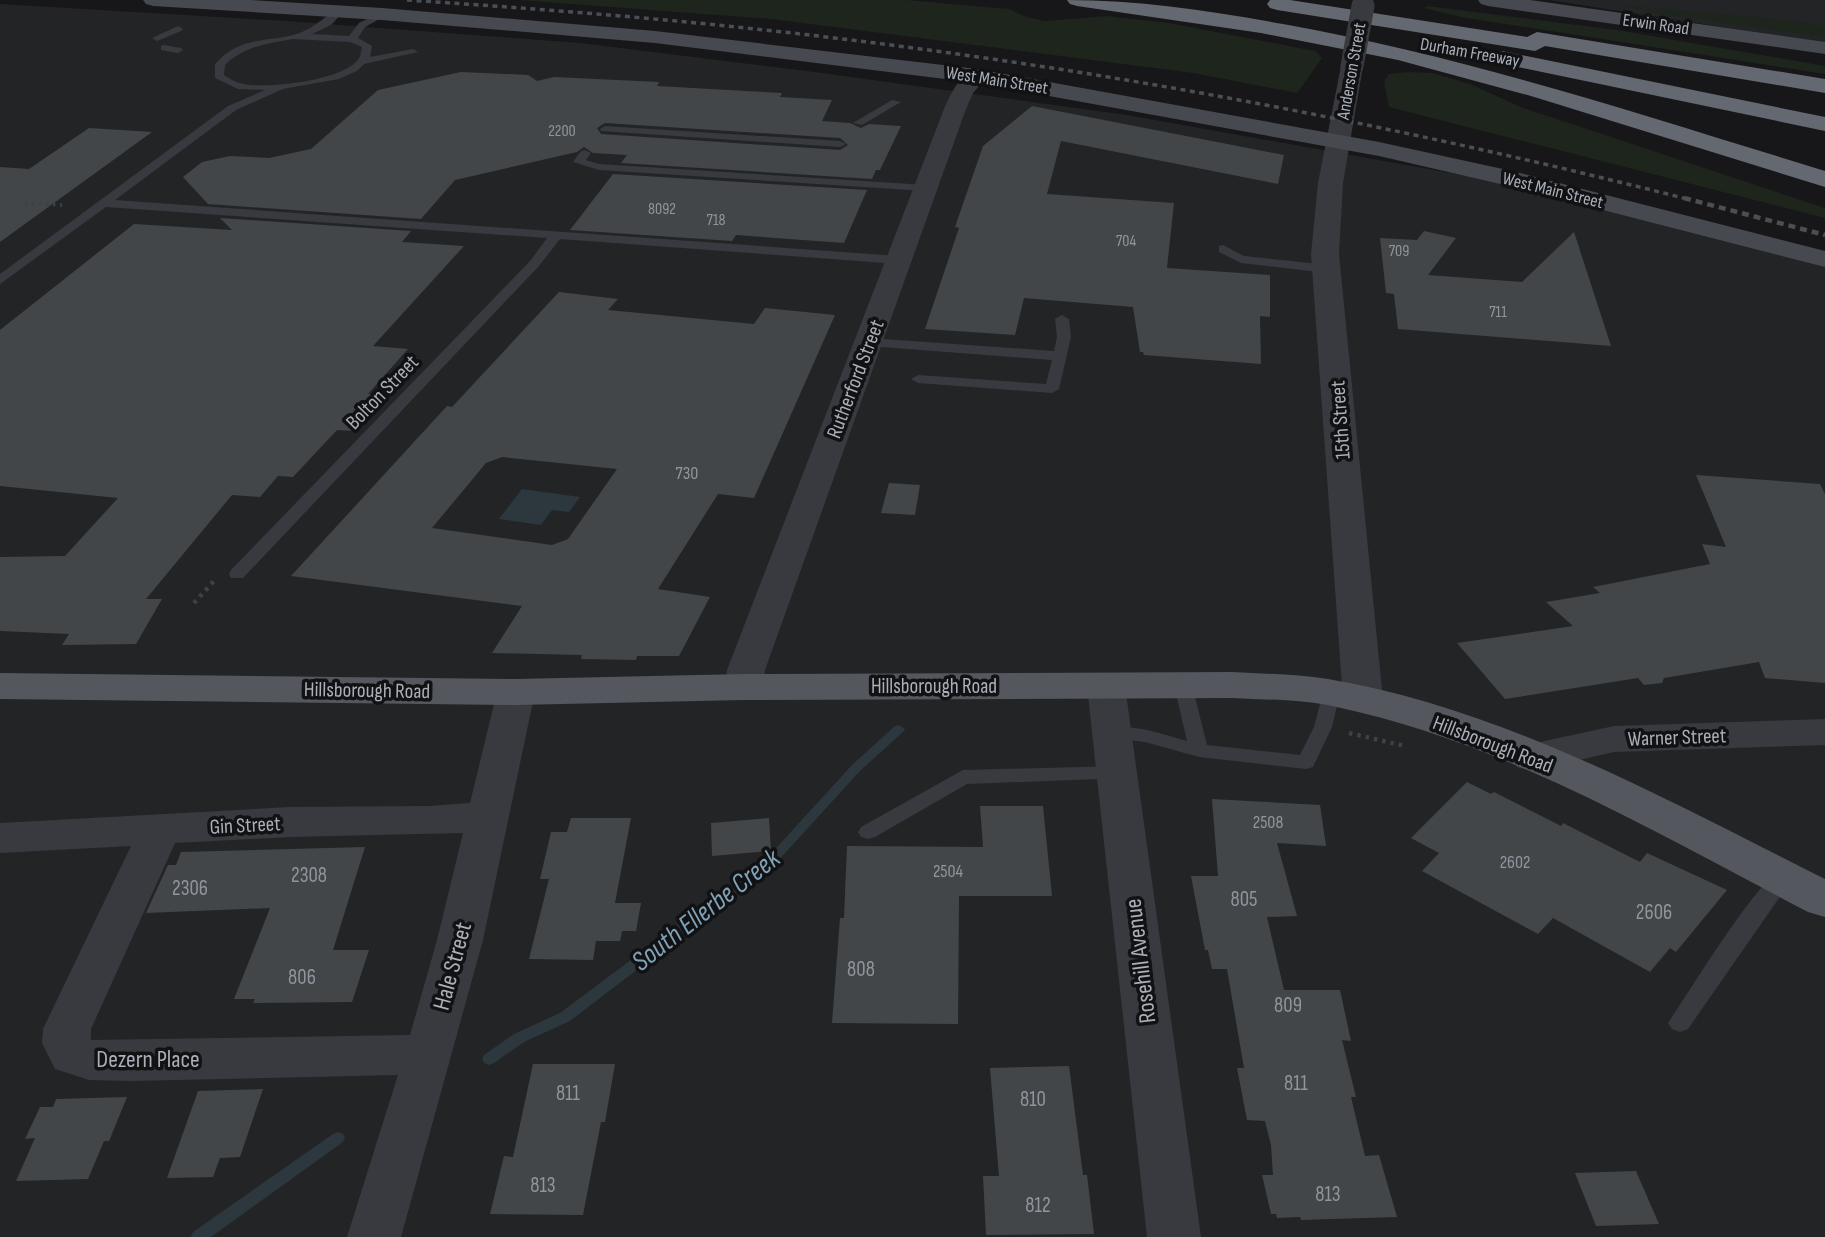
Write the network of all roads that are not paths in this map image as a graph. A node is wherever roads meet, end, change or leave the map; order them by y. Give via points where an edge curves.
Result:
1 (153, 0) edge
2 (1077, 0) edge
3 (1112, 0) edge
4 (1488, 0) edge
5 (1259, 2) edge
6 (1363, 3) edge
7 (339, 10) junction
8 (382, 13) junction
9 (178, 29) dead end
10 (301, 36) junction
11 (157, 38) dead end
12 (352, 39) junction
13 (367, 46) junction
14 (164, 48) dead end
15 (1825, 48) edge
16 (177, 50) dead end
17 (364, 61) junction
18 (977, 76) junction
19 (236, 85) junction
20 (1825, 86) edge
21 (279, 88) junction
22 (896, 102) dead end
23 (1825, 104) edge
24 (232, 108) junction
25 (858, 123) dead end
26 (1825, 124) edge
27 (605, 130) dead end
28 (1337, 141) junction
29 (840, 144) dead end
30 (585, 153) dead end
31 (820, 167) dead end
32 (1825, 179) edge
33 (812, 181) junction
34 (926, 188) junction
35 (104, 203) junction
36 (555, 237) junction
37 (1223, 249) dead end
38 (1825, 259) edge
39 (899, 260) junction
40 (1327, 269) junction
41 (0, 280) edge
42 (1062, 319) dead end
43 (869, 342) junction
44 (1060, 356) junction
45 (992, 368) junction
46 (918, 379) dead end
47 (237, 574) dead end
48 (1105, 685) junction
49 (1183, 685) junction
50 (0, 687) edge
51 (744, 687) junction
52 (516, 692) junction
53 (1339, 707) junction
54 (1825, 732) edge
55 (1199, 751) junction
56 (1115, 753) junction
57 (1531, 757) junction
58 (490, 816) junction
59 (160, 829) junction
60 (868, 832) dead end
61 (0, 838) edge
62 (1782, 878) junction
63 (1825, 900) edge
64 (1681, 1023) dead end
65 (429, 1054) junction
66 (373, 1237) edge
67 (1174, 1237) edge

1 - 7 main road, West Main Street
2 - 32 highway via 1300,33 1441,65
3 - 26 highway, Durham Freeway via 1454,48
4 - 15 main road, Erwin Road
5 - 20 highway via 1523,35
5 - 23 highway, Durham Freeway via 1584,54
6 - 28 street, Anderson Street, bridge
7 - 8 main road, West Main Street
7 - 10 lane via 328,23
8 - 12 lane via 362,25
8 - 18 main road, West Main Street via 655,37
9 - 11 lane
10 - 12 lane
10 - 19 lane via 269,40 228,57 220,64 219,76
12 - 13 lane
13 - 17 lane
13 - 17 lane via 413,52
14 - 16 lane
17 - 21 lane via 339,75
18 - 28 main road, West Main Street
18 - 34 street, Rutherford Street via 959,100
19 - 21 lane
19 - 24 lane
21 - 24 lane
22 - 25 lane
24 - 35 lane
27 - 29 lane
28 - 38 main road, West Main Street via 1500,176
28 - 40 street, 15th Street via 1325,223
30 - 33 lane via 579,162 599,167
31 - 33 lane
33 - 34 lane
34 - 39 street, Rutherford Street
35 - 36 lane
35 - 41 lane
36 - 39 lane
36 - 47 lane, Bolton Street
37 - 40 lane via 1241,259
39 - 43 street, Rutherford Street
40 - 53 street, 15th Street
42 - 44 lane via 1065,337
43 - 45 lane
43 - 51 street, Rutherford Street via 746,670
44 - 45 lane
44 - 45 lane via 1052,390
45 - 46 lane
48 - 49 main road, Hillsborough Road
48 - 51 main road, Hillsborough Road
48 - 56 street, Rosehill Avenue
49 - 53 main road, Hillsborough Road via 1256,686
49 - 55 lane
50 - 52 main road, Hillsborough Road
51 - 52 main road, Hillsborough Road
52 - 58 street, Hale Street
53 - 55 lane via 1306,762
53 - 57 main road, Hillsborough Road via 1430,719
54 - 57 street, Warner Street via 1614,739
55 - 56 lane via 1145,736
56 - 60 lane via 963,777
56 - 67 street, Rosehill Avenue
57 - 62 main road, Hillsborough Road
58 - 59 street, Gin Street
58 - 65 street, Hale Street
59 - 61 street, Gin Street
59 - 65 street, Dezern Place via 68,1029 66,1043 72,1055 131,1061
62 - 63 main road, Hillsborough Road
62 - 64 lane
65 - 66 street, Hale Street

